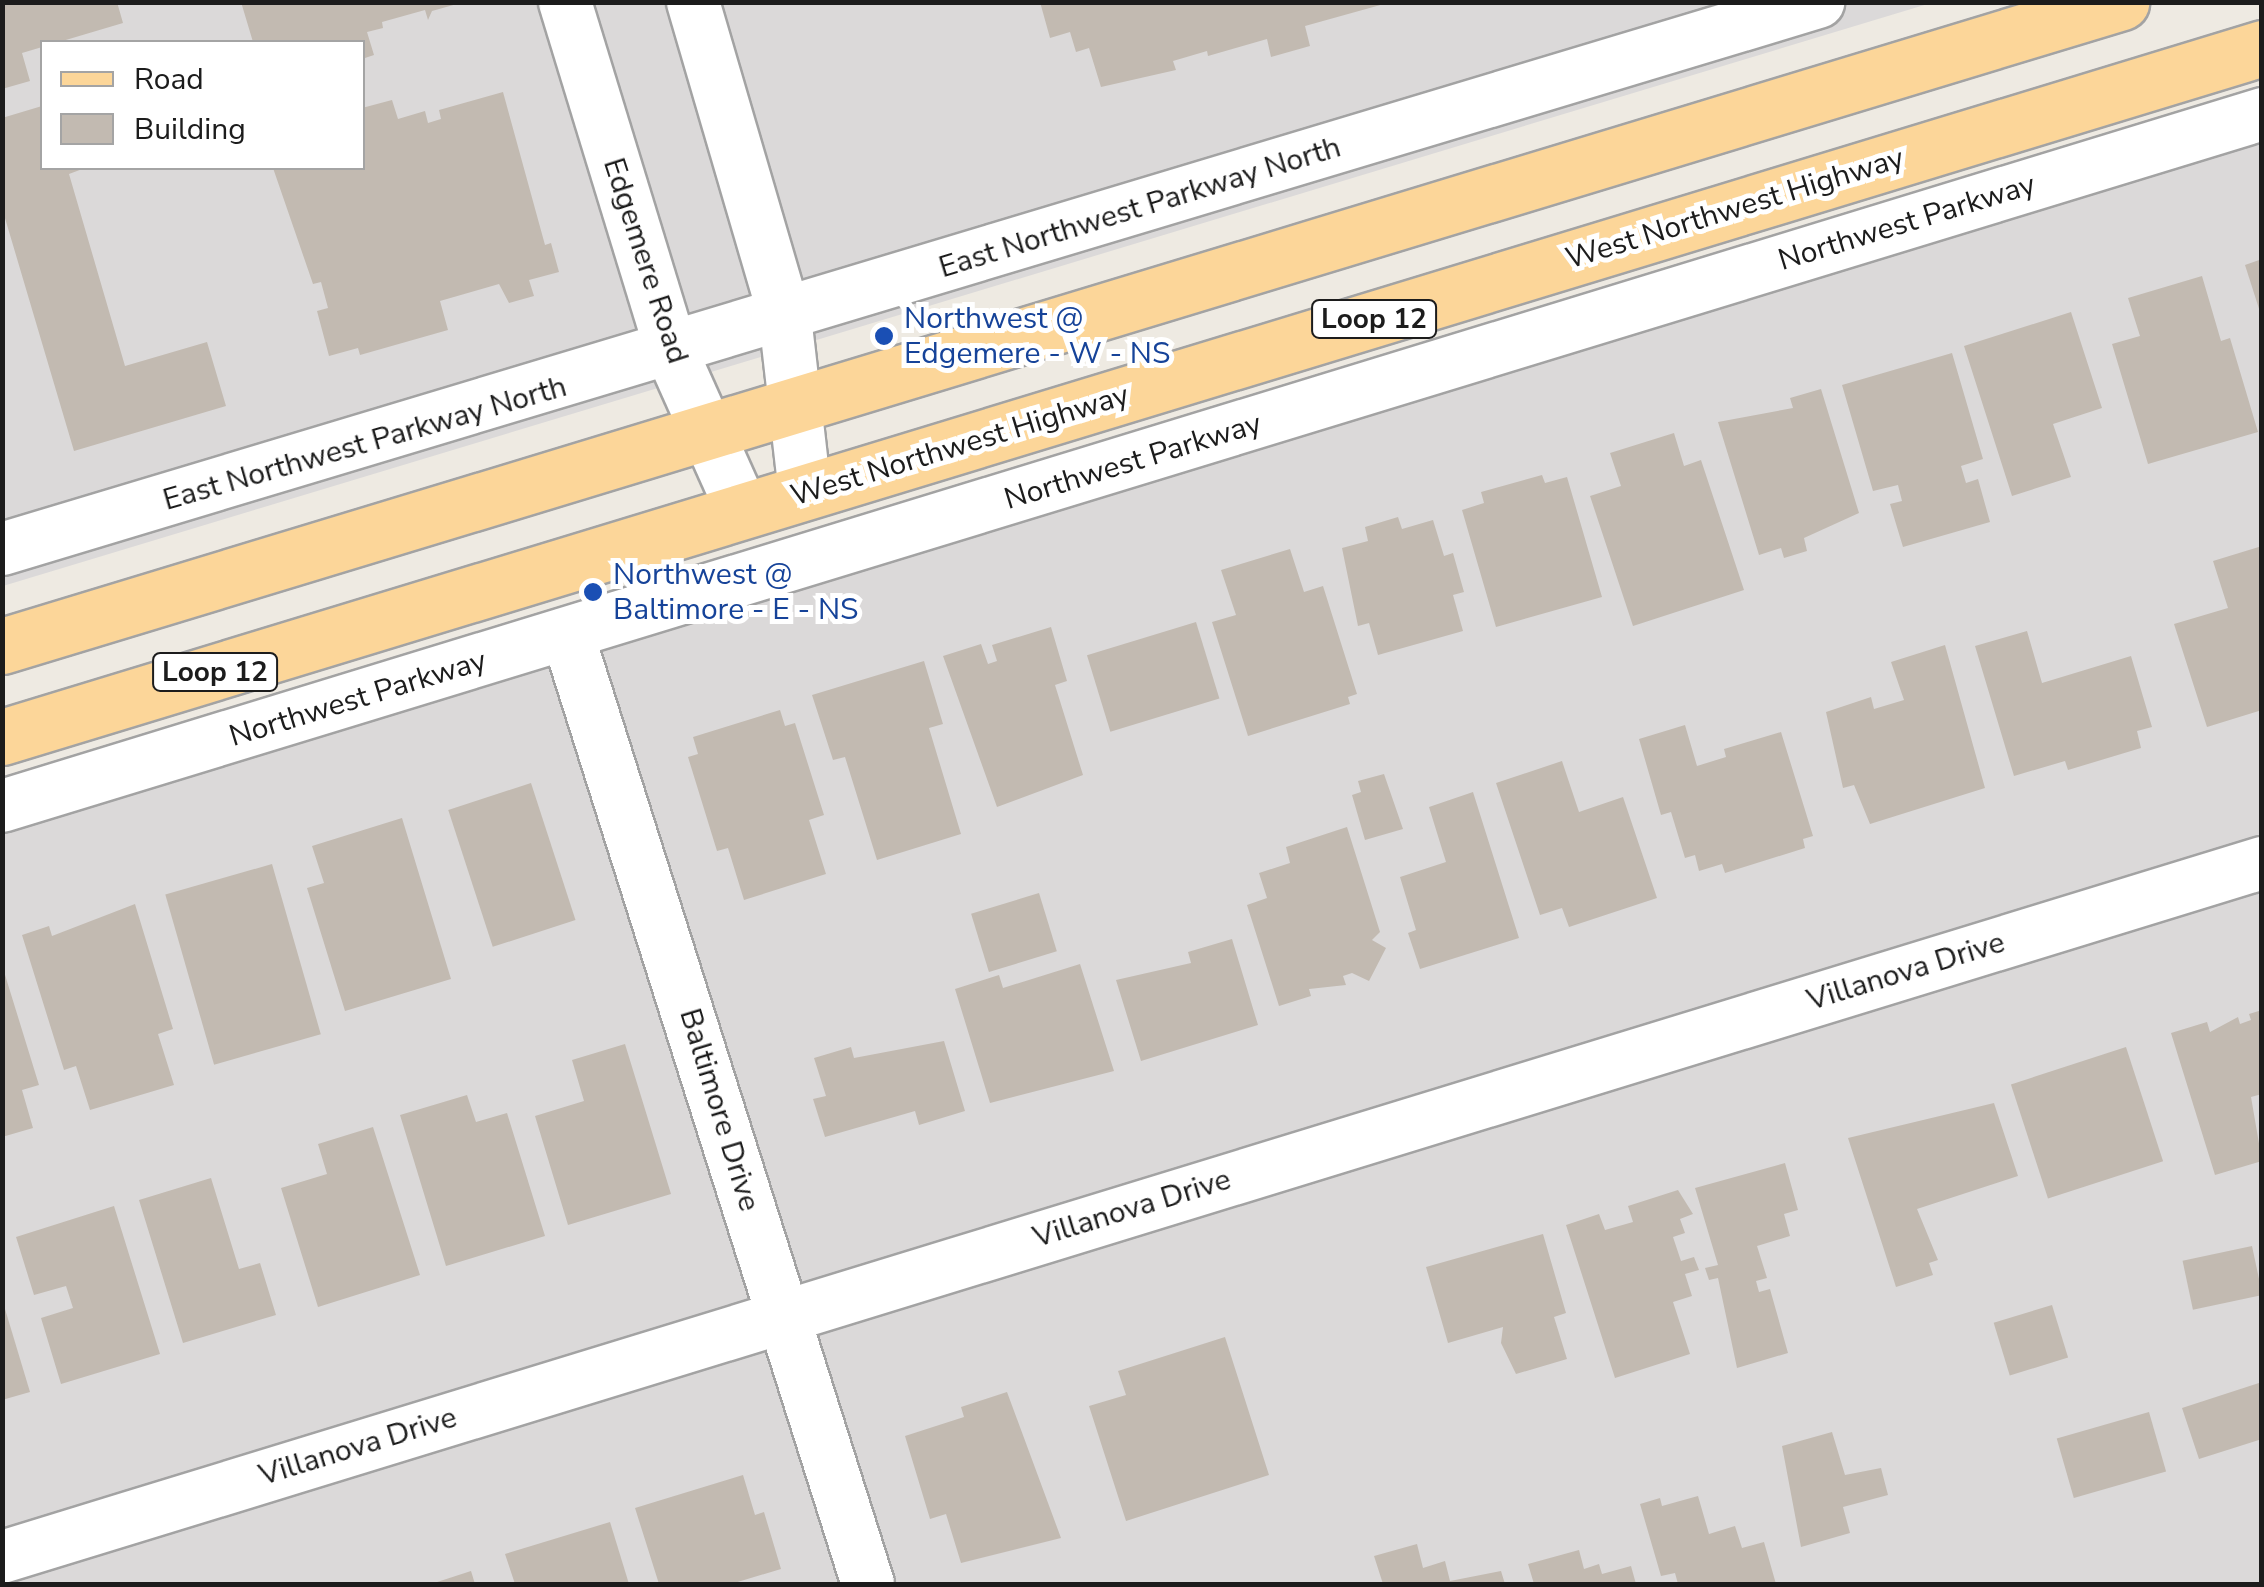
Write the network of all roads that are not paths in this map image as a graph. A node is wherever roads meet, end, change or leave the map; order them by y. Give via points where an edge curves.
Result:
1 (565, 2) edge
2 (693, 2) edge
3 (1818, 2) edge
4 (2121, 2) edge
5 (2262, 48) edge
6 (2262, 114) edge
7 (785, 318) junction
8 (672, 352) junction
9 (796, 406) junction
10 (706, 434) junction
11 (805, 493) junction
12 (742, 512) junction
13 (2, 549) edge
14 (568, 636) junction
15 (2, 646) edge
16 (2, 737) edge
17 (2, 806) edge
18 (2262, 863) edge
19 (782, 1316) junction
20 (2, 1557) edge
21 (868, 1584) edge

1 - 8 street, Edgemere Road
2 - 7 street
3 - 7 street, East Northwest Parkway North
4 - 9 main road, Loop 12
5 - 11 main road, West Northwest Highway / Loop 12
6 - 14 street, Northwest Parkway
7 - 8 street, East Northwest Parkway North
7 - 9 street
8 - 10 street, Edgemere Road
8 - 13 street, East Northwest Parkway North
9 - 10 main road, Loop 12
9 - 11 street
10 - 12 street, Edgemere Road
10 - 15 main road, Loop 12
11 - 12 main road, West Northwest Highway / Loop 12
12 - 16 main road, West Northwest Highway / Loop 12
14 - 17 street, Northwest Parkway
14 - 19 street, Baltimore Drive
18 - 19 street, Villanova Drive
19 - 20 street, Villanova Drive
19 - 21 street, Baltimore Drive

